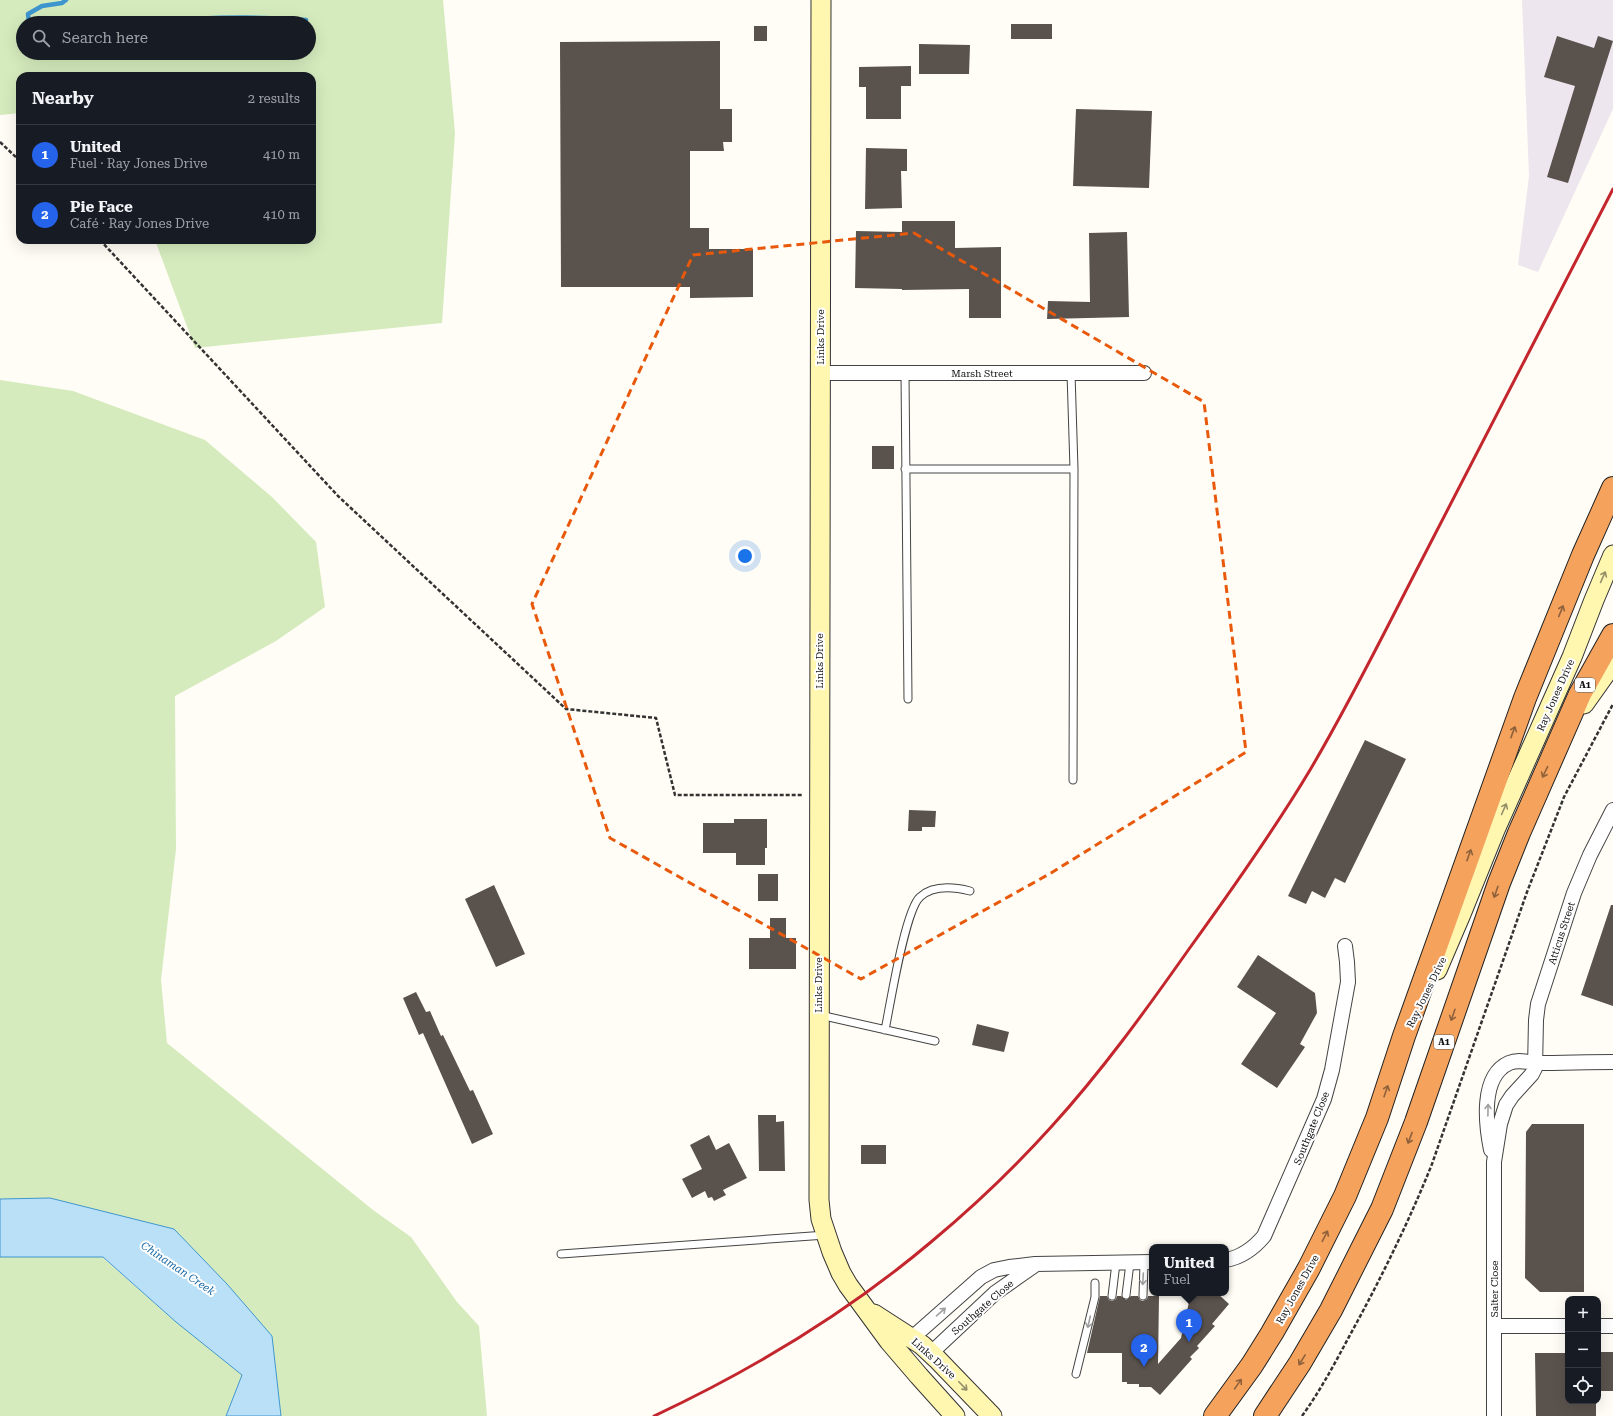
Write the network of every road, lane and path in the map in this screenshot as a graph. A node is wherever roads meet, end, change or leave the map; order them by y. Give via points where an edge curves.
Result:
1 (821, 0) edge
2 (0, 142) edge
3 (16, 157) edge
4 (104, 244) edge
5 (819, 373) junction
6 (905, 373) junction
7 (1071, 373) junction
8 (1144, 374) dead end
9 (906, 469) junction
10 (1074, 469) junction
11 (1613, 488) edge
12 (1613, 555) edge
13 (1613, 635) edge
14 (1613, 663) edge
15 (908, 699) dead end
16 (1613, 704) edge
17 (1562, 737) junction
18 (1073, 780) dead end
19 (819, 795) junction
20 (1613, 810) edge
21 (970, 892) dead end
22 (1344, 946) dead end
23 (818, 1015) junction
24 (885, 1030) junction
25 (1404, 1036) junction
26 (936, 1041) dead end
27 (1536, 1062) junction
28 (1613, 1062) edge
29 (1494, 1162) junction
30 (826, 1235) junction
31 (561, 1254) dead end
32 (1229, 1260) edge
33 (1148, 1262) edge
34 (1116, 1263) junction
35 (1130, 1263) junction
36 (1035, 1264) junction
37 (1095, 1283) dead end
38 (1112, 1296) dead end
39 (1126, 1296) dead end
40 (1142, 1296) dead end
41 (867, 1310) junction
42 (1494, 1326) junction
43 (1565, 1326) edge
44 (1601, 1326) edge
45 (1613, 1326) edge
46 (912, 1338) junction
47 (931, 1353) junction
48 (907, 1362) junction
49 (1076, 1374) dead end
50 (955, 1416) edge
51 (992, 1416) edge
52 (1215, 1416) edge
53 (1265, 1416) edge
54 (1302, 1416) edge
55 (1494, 1416) edge

1 - 5 street, Links Drive
2 - 3 path
4 - 19 path via 338,496 566,710 656,718 675,795
5 - 6 street, Marsh Street
5 - 19 street, Links Drive
6 - 7 street, Marsh Street
6 - 9 lane
7 - 8 street, Marsh Street
7 - 10 lane
9 - 10 lane
9 - 15 lane
10 - 18 lane
25 -> 11 highway via 1525,698
25 -> 12 street, Ray Jones Drive via 1448,946 1494,830 1569,664
13 - 17 highway, A1 via 1580,694
14 - 17 street
16 - 54 path via 1561,804 1527,892 1418,1200 1321,1390
17 -> 53 highway, A1 via 1538,786 1499,883 1416,1122 1382,1209 1331,1310
19 - 23 street, Links Drive
20 - 27 street, Atticus Street via 1574,893 1540,995 1536,1015
21 - 24 lane via 939,888 929,890 919,898 909,917
22 - 32 street, Southgate Close via 1348,962 1348,982 1332,1070 1324,1099 1264,1236 1250,1250
23 - 24 lane
23 - 30 street, Links Drive via 819,1200
24 - 26 lane
52 -> 25 highway, Ray Jones Drive via 1272,1333 1310,1268 1346,1196 1377,1118
27 - 28 street, Salter Close
27 - 29 street, Salter Close via 1532,1074 1506,1106 1500,1124
29 -> 27 street, Salter Close via 1488,1118 1491,1083 1499,1071 1510,1063
29 - 42 street, Salter Close
30 - 31 lane
30 - 41 street, Links Drive via 841,1274
33 - 35 street, Southgate Close
33 -> 40 lane
34 - 35 street, Southgate Close
34 - 36 street, Southgate Close
34 - 38 lane
35 - 39 lane
46 -> 36 street, Southgate Close via 984,1275 1004,1268
36 - 47 street, Southgate Close via 995,1293
37 -> 49 lane via 1095,1297
41 - 46 street, Links Drive
41 - 48 street, Links Drive
42 - 43 street
42 - 55 street, Salter Close
44 - 45 street
46 - 47 street, Links Drive
46 - 48 street
47 - 48 street
47 -> 51 street, Links Drive
48 - 50 street, Links Drive

